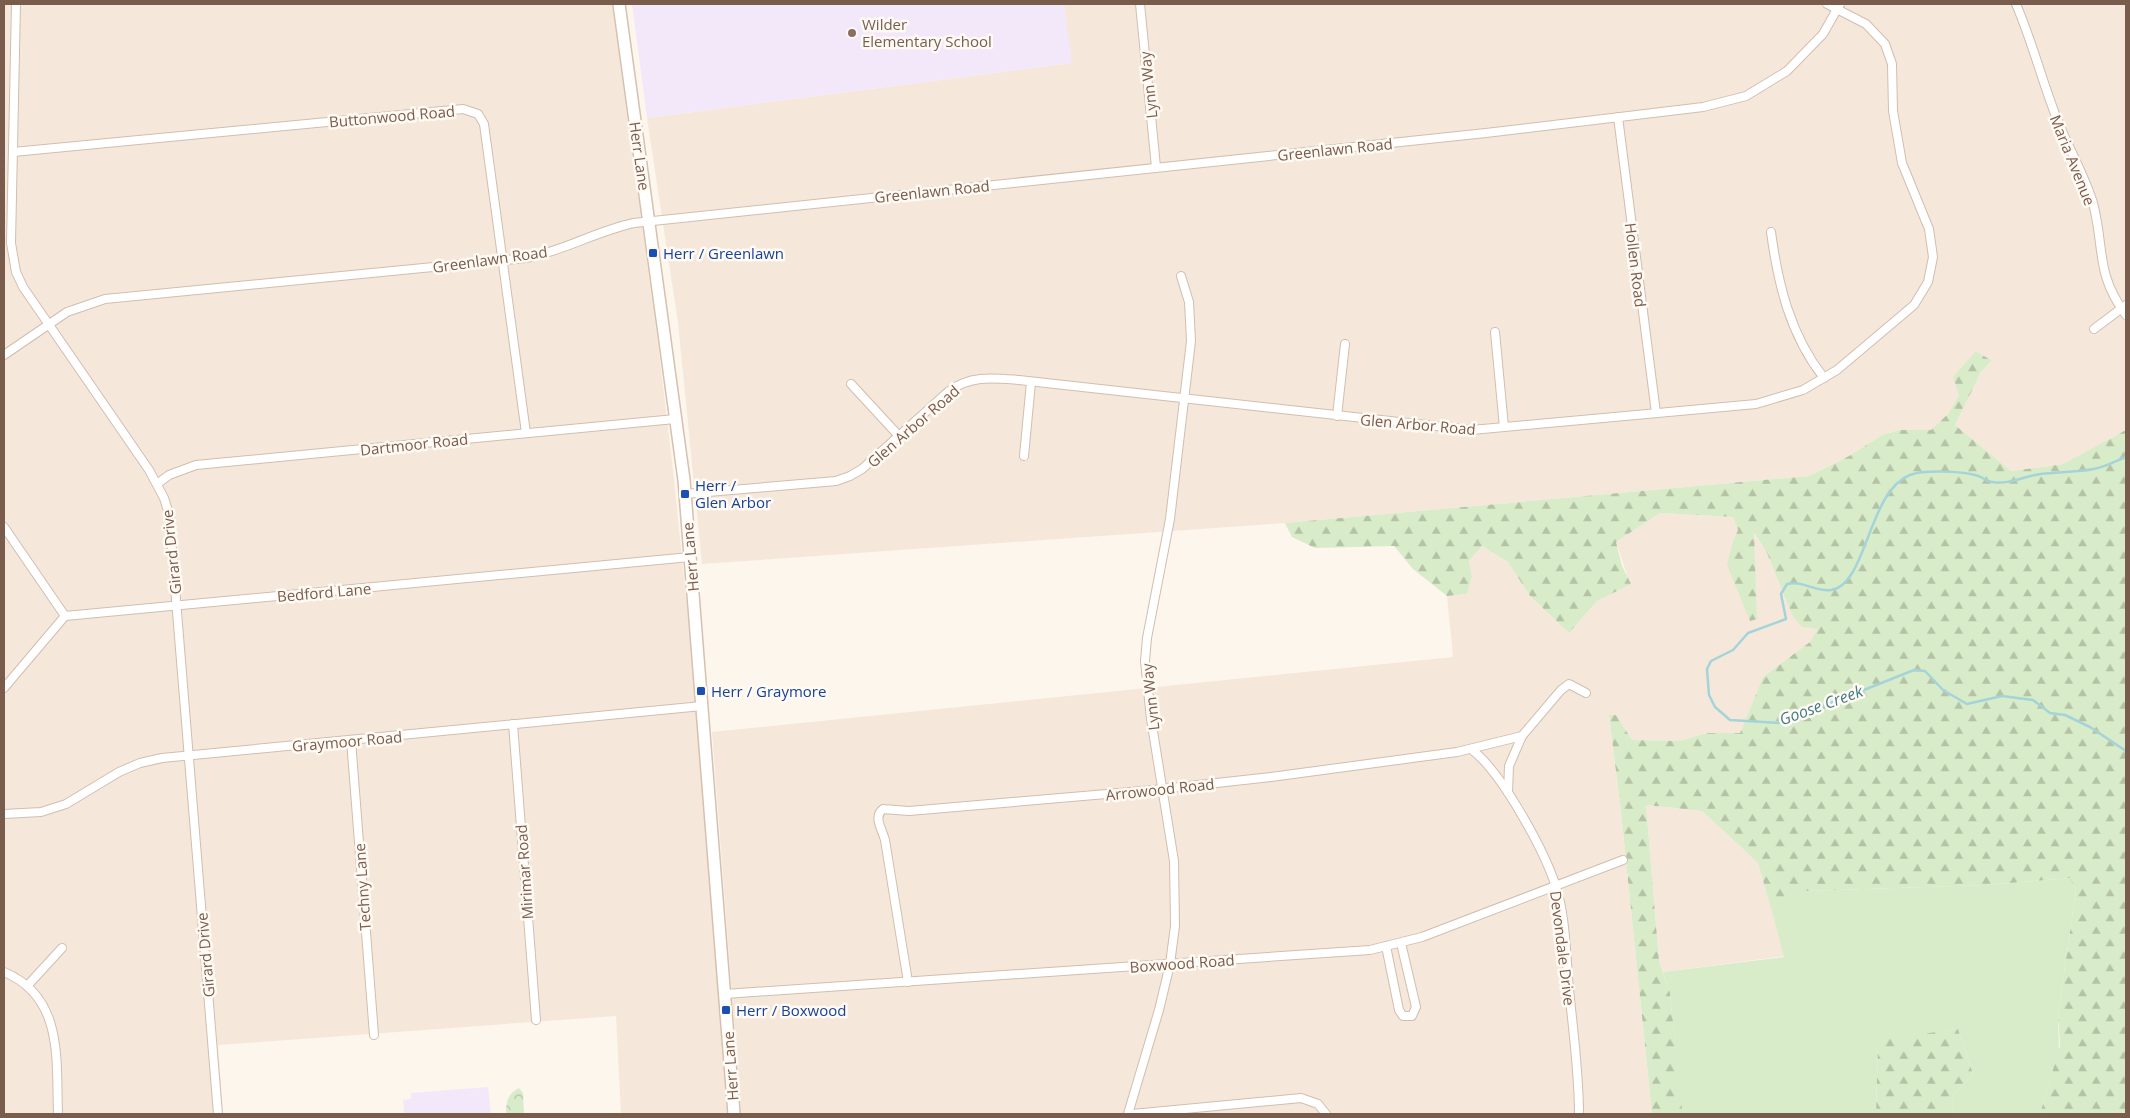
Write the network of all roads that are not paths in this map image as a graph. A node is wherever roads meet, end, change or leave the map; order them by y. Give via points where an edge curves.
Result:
1 (16, 4) edge
2 (619, 4) edge
3 (1140, 4) edge
4 (1827, 4) edge
5 (2016, 4) edge
6 (1838, 6) edge
7 (1618, 117) junction
8 (13, 152) junction
9 (1156, 167) junction
10 (650, 222) junction
11 (1771, 232) dead end
12 (503, 260) junction
13 (1181, 276) dead end
14 (2125, 310) edge
15 (48, 325) junction
16 (2094, 329) dead end
17 (1495, 332) dead end
18 (1345, 344) dead end
19 (4, 355) edge
20 (1824, 378) junction
21 (1031, 382) junction
22 (851, 384) dead end
23 (1184, 399) junction
24 (1656, 413) junction
25 (1337, 416) junction
26 (676, 419) junction
27 (1504, 427) junction
28 (526, 433) junction
29 (899, 436) junction
30 (1024, 456) dead end
31 (157, 484) junction
32 (685, 494) junction
33 (4, 527) edge
34 (690, 557) junction
35 (177, 606) junction
36 (65, 616) junction
37 (4, 688) edge
38 (1586, 693) dead end
39 (702, 706) junction
40 (513, 724) junction
41 (1522, 736) junction
42 (351, 740) junction
43 (1471, 749) junction
44 (189, 756) junction
45 (1163, 789) junction
46 (1508, 792) junction
47 (4, 814) edge
48 (1623, 860) dead end
49 (1556, 886) junction
50 (1401, 943) junction
51 (1386, 946) junction
52 (62, 948) dead end
53 (1170, 964) junction
54 (4, 972) edge
55 (908, 982) junction
56 (28, 985) junction
57 (725, 994) junction
58 (536, 1020) dead end
59 (374, 1035) dead end
60 (58, 1114) edge
61 (218, 1114) edge
62 (734, 1114) edge
63 (1128, 1114) edge
64 (1132, 1114) edge
65 (1326, 1114) edge
66 (1579, 1114) edge

1 - 8 street, Girard Drive
2 - 10 main road, Herr Lane
3 - 9 street, Lynn Way
4 - 6 street, Glen Arbor Road
5 - 14 street, Maria Avenue via 2052,106 2093,204 2105,278
6 - 7 street, Greenlawn Road via 1823,34 1804,56 1760,89 1710,106
6 - 20 street, Glen Arbor Road via 1873,29 1890,56 1896,139 1910,186 1929,229 1933,257 1928,282 1914,305
7 - 9 street, Greenlawn Road
7 - 24 street, Hollen Road
8 - 12 street, Buttonwood Road via 472,110 484,124
8 - 15 street, Girard Drive via 12,257 23,287
9 - 10 street, Greenlawn Road
10 - 12 street, Greenlawn Road via 612,228 540,255
10 - 26 main road, Herr Lane
11 - 20 street via 1786,308 1796,332
12 - 15 street, Greenlawn Road via 105,299 67,312
12 - 28 street, Buttonwood Road
13 - 23 street, Lynn Way via 1191,323
14 - 16 street
15 - 19 street, Greenlawn Road
15 - 31 street, Girard Drive
17 - 27 street
18 - 25 street
20 - 24 street, Glen Arbor Road via 1787,396 1756,404
21 - 23 street, Glen Arbor Road
21 - 29 street, Glen Arbor Road via 991,377 962,383
21 - 30 street
22 - 29 street
23 - 25 street, Glen Arbor Road
23 - 45 street, Lynn Way via 1170,519 1146,661 1147,691
24 - 27 street, Glen Arbor Road
25 - 27 street, Glen Arbor Road via 1457,430
26 - 28 street, Dartmoor Road
26 - 32 main road, Herr Lane
28 - 31 street, Dartmoor Road via 196,466 169,474
29 - 32 street, Glen Arbor Road via 862,469 843,479
31 - 35 street, Girard Drive via 169,514
32 - 34 main road, Herr Lane
33 - 36 street
34 - 35 street, Bedford Lane
34 - 39 main road, Herr Lane
35 - 36 street, Bedford Lane
35 - 44 street, Girard Drive
36 - 37 street
38 - 41 street via 1572,684 1566,686
39 - 40 street, Graymoor Road
39 - 57 main road, Herr Lane
40 - 42 street, Graymoor Road
40 - 58 street, Mirimar Road
41 - 43 street, Arrowood Road
41 - 46 street via 1509,766
42 - 44 street, Graymoor Road
42 - 59 street, Techny Lane
43 - 45 street, Arrowood Road via 1271,778
43 - 46 street, Devondale Drive via 1484,759
44 - 47 street, Graymoor Road via 140,763 103,781 75,800 50,810
44 - 61 street, Girard Drive
45 - 53 street, Lynn Way via 1176,892
45 - 55 street, Arrowood Road via 909,811 883,809 877,819 885,840
46 - 49 street, Devondale Drive via 1541,851
48 - 49 street, Boxwood Road
49 - 50 street, Boxwood Road via 1460,924
49 - 66 street, Devondale Drive via 1564,936
50 - 51 street, Boxwood Road
50 - 51 street via 1416,1007 1408,1017 1399,1010
51 - 53 street, Boxwood Road via 1350,952
52 - 56 street
53 - 55 street, Boxwood Road
53 - 63 street, Lynn Way
54 - 56 street
55 - 57 street, Boxwood Road
56 - 60 street via 40,1000 53,1030
57 - 62 main road, Herr Lane
64 - 65 street via 1301,1098 1318,1104

